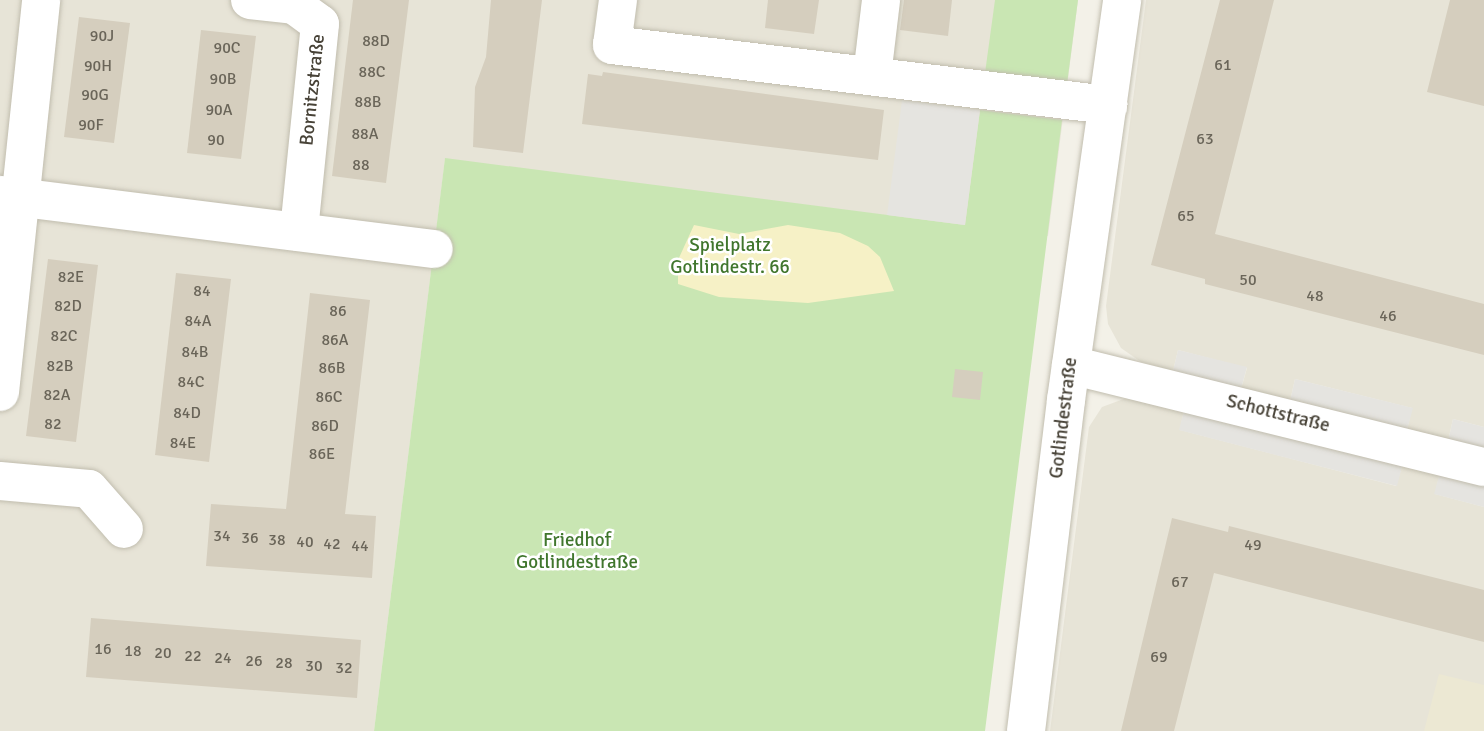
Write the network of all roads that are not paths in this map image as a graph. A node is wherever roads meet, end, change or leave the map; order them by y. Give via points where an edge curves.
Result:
1 (41, 0) edge
2 (250, 0) edge
3 (618, 0) edge
4 (881, 0) edge
5 (1122, 0) edge
6 (872, 76) junction
7 (1108, 105) junction
8 (10, 197) edge
9 (299, 232) junction
10 (434, 249) dead end
11 (1071, 365) junction
12 (0, 392) edge
13 (1484, 467) edge
14 (0, 481) edge
15 (124, 529) dead end
16 (1026, 731) edge

1 - 8 street
2 - 9 street, Bornitzstraße via 294,5 320,24
3 - 6 street via 612,44
4 - 6 street
5 - 7 street, Gotlindestraße
6 - 7 street
7 - 11 street, Gotlindestraße
8 - 9 street
8 - 12 street
9 - 10 street
11 - 13 street, Schottstraße
11 - 16 street, Gotlindestraße
14 - 15 street via 89,489

